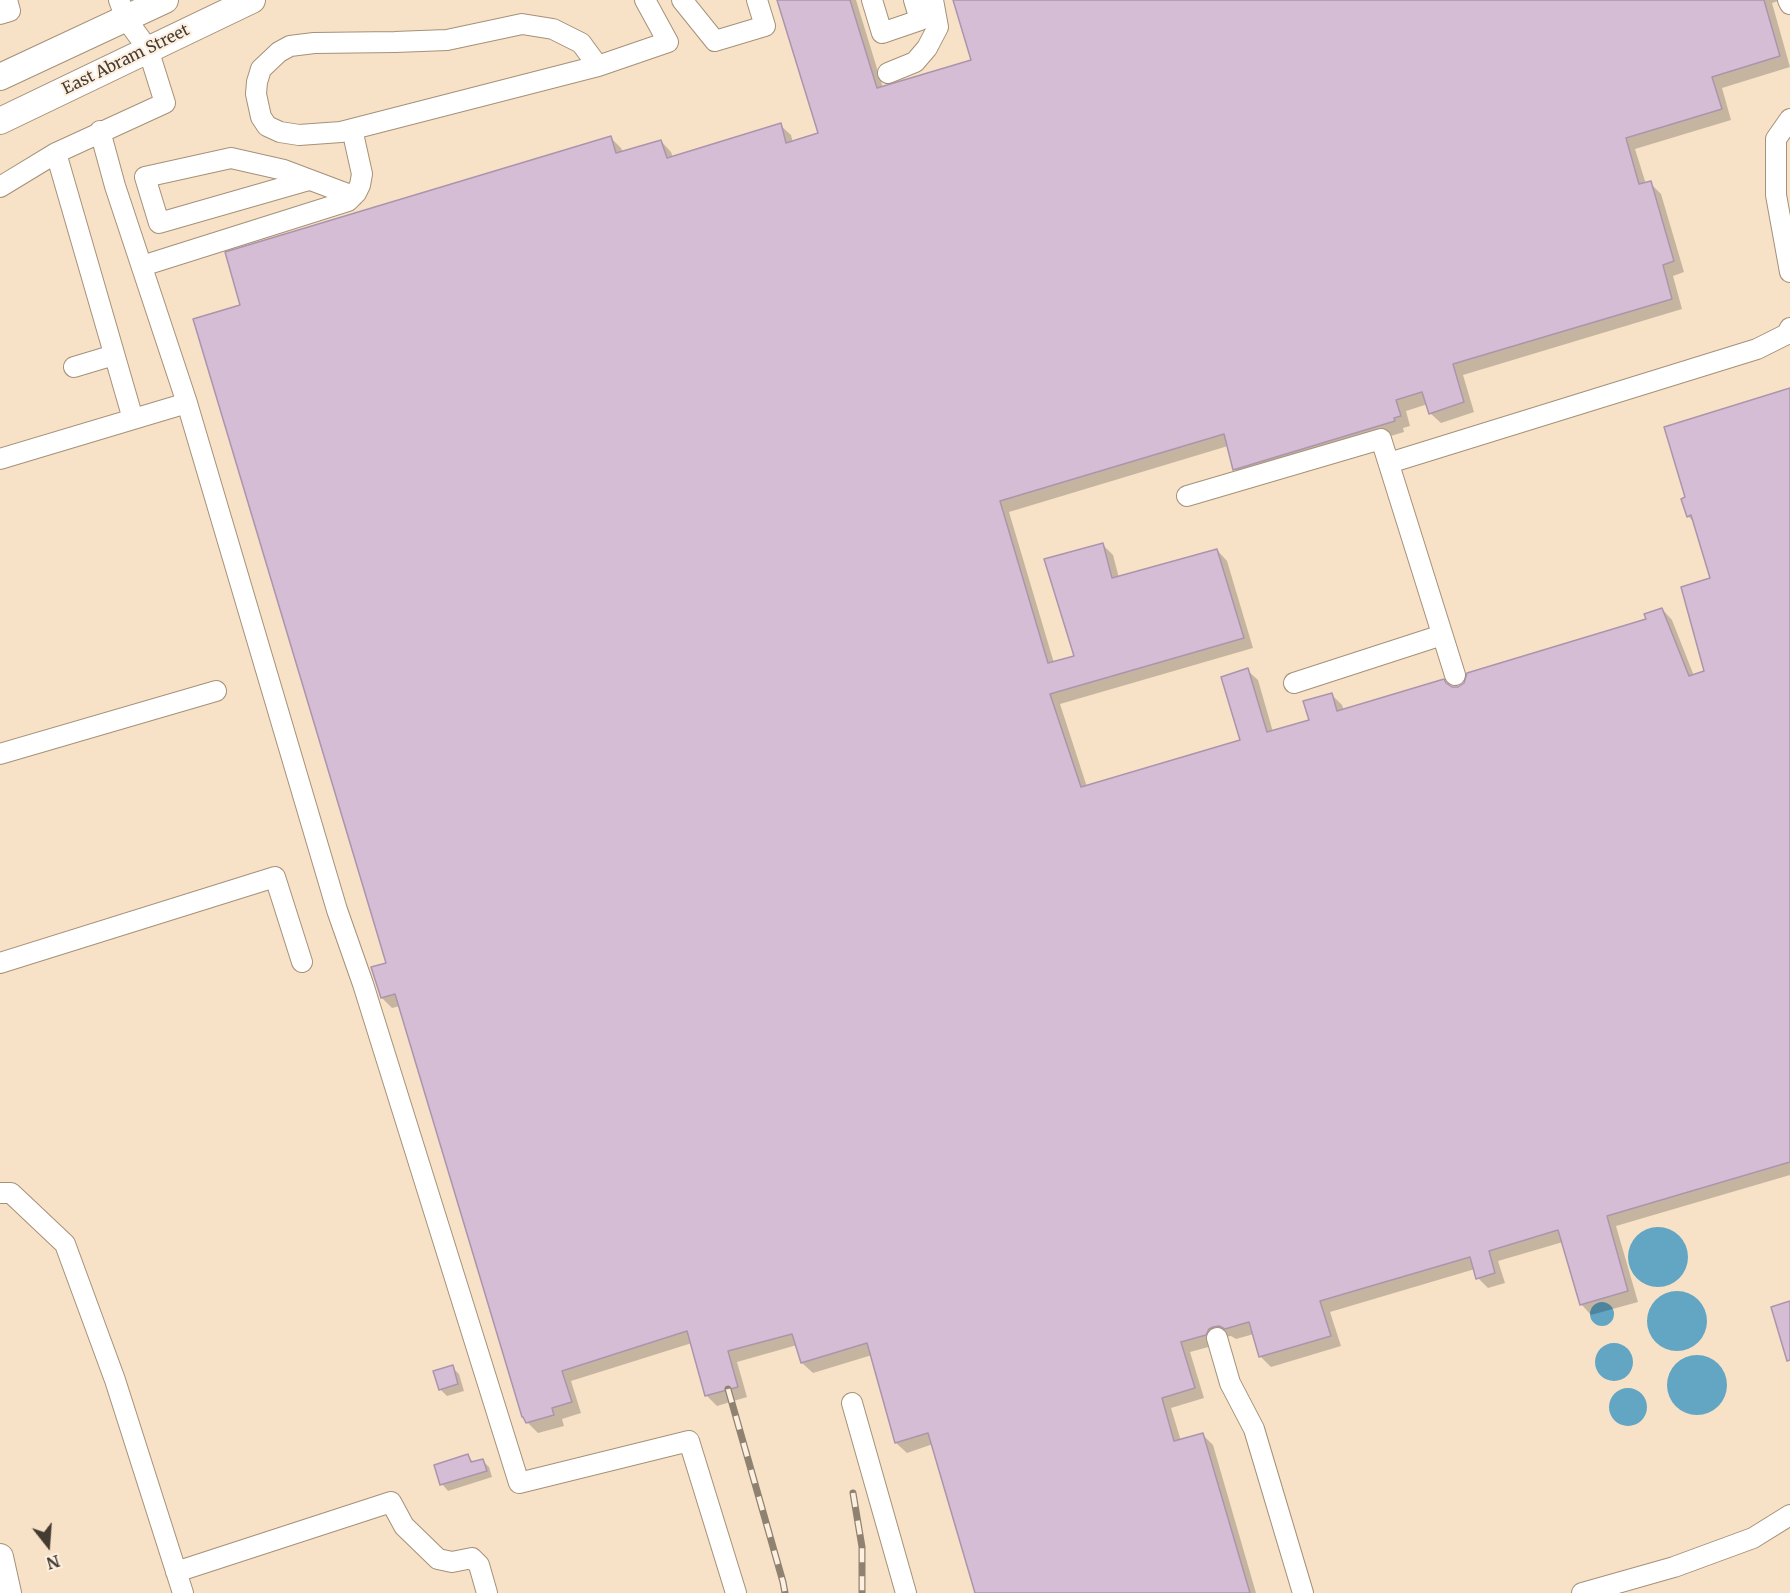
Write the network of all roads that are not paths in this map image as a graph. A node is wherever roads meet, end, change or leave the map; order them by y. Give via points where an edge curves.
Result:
1 (165, 0) edge
2 (252, 0) edge
3 (645, 0) edge
4 (682, 0) edge
5 (757, 0) edge
6 (872, 0) edge
7 (914, 0) edge
8 (933, 0) edge
9 (1788, 0) edge
10 (1790, 4) edge
11 (123, 9) edge
12 (148, 49) junction
13 (598, 66) junction
14 (888, 73) dead end
15 (2, 76) edge
16 (38, 103) junction
17 (1790, 119) edge
18 (0, 121) edge
19 (352, 129) junction
20 (0, 130) edge
21 (100, 131) junction
22 (56, 153) junction
23 (309, 180) junction
24 (0, 187) edge
25 (353, 196) junction
26 (142, 266) junction
27 (1790, 272) edge
28 (1790, 328) edge
29 (114, 355) junction
30 (74, 367) dead end
31 (187, 403) junction
32 (133, 419) junction
33 (0, 459) edge
34 (1389, 463) junction
35 (1188, 496) dead end
36 (1442, 635) junction
37 (1455, 675) dead end
38 (1294, 683) dead end
39 (216, 691) dead end
40 (0, 754) edge
41 (302, 962) dead end
42 (0, 963) edge
43 (0, 1193) edge
44 (1217, 1338) dead end
45 (852, 1402) dead end
46 (1790, 1515) edge
47 (0, 1557) edge
48 (176, 1572) junction
49 (8, 1593) edge
50 (183, 1593) edge
51 (487, 1593) edge
52 (736, 1593) edge
53 (906, 1593) edge
54 (1303, 1593) edge
55 (1582, 1593) edge

1 - 11 main road
2 - 12 main road, East Abram Street
3 - 13 lane via 668,42
4 - 5 lane via 715,41 765,26
6 - 7 lane via 882,33 920,20
8 - 14 lane via 938,27 927,48 915,62
9 - 10 lane
11 - 12 lane
11 - 15 main road
12 - 16 main road, East Abram Street
12 - 21 lane via 165,102
13 - 19 lane
13 - 19 lane via 581,43 553,29 522,24 447,40 302,43 279,52 261,69 256,94 267,126 298,135
16 - 18 main road, East Abram Street
16 - 20 main road
17 - 27 lane via 1776,139 1776,195
19 - 25 lane via 362,174
21 - 22 lane
21 - 26 lane
22 - 24 lane
22 - 29 lane
23 - 23 lane via 231,158 145,177 159,223
23 - 25 lane
25 - 26 lane via 330,207
26 - 31 lane
28 - 34 lane via 1787,334 1757,349
29 - 30 lane
29 - 32 lane
31 - 32 lane
31 - 52 lane via 337,910 519,1483 689,1441
32 - 33 lane
34 - 35 lane via 1381,439
34 - 36 lane
36 - 37 lane
36 - 38 lane
39 - 40 lane
41 - 42 lane via 275,877
43 - 48 lane via 11,1193 65,1244 115,1380
44 - 54 lane via 1230,1383 1254,1429
45 - 53 lane
46 - 55 lane via 1753,1538 1674,1567
47 - 49 main road
48 - 50 lane
48 - 51 lane via 391,1502 404,1526 438,1559 452,1562 472,1558 479,1565

